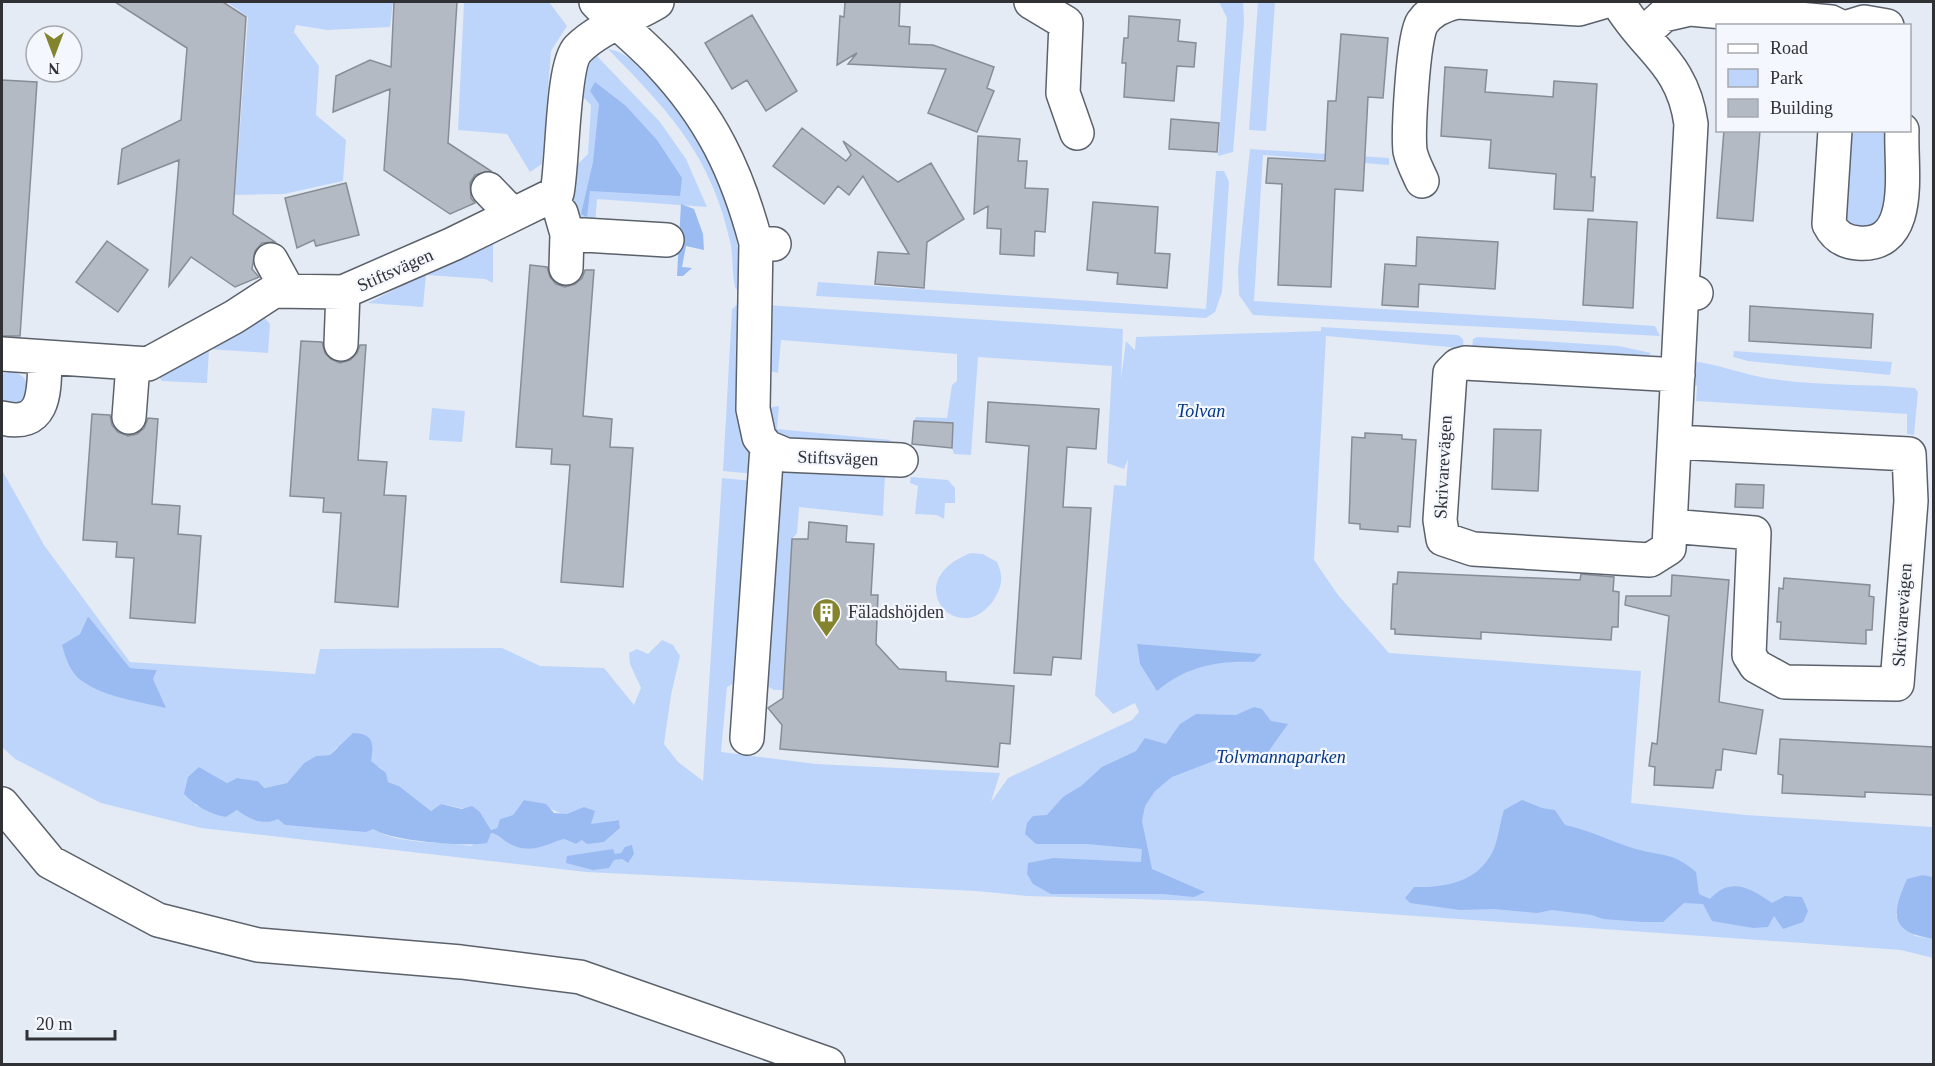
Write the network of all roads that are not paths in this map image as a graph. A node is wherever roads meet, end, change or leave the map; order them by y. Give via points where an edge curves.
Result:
1 (657, 2) edge
2 (1031, 2) edge
3 (1603, 2) edge
4 (1618, 2) edge
5 (607, 13) edge
6 (1835, 24) edge
7 (1858, 24) edge
8 (1876, 24) edge
9 (1643, 34) junction
10 (1835, 132) edge
11 (1902, 132) edge
12 (1077, 133) dead end
13 (1422, 181) dead end
14 (488, 189) dead end
15 (558, 193) junction
16 (512, 214) junction
17 (567, 234) junction
18 (667, 240) dead end
19 (271, 260) dead end
20 (566, 268) dead end
21 (287, 289) junction
22 (343, 292) junction
23 (341, 344) dead end
24 (2, 348) edge
25 (45, 357) junction
26 (133, 364) junction
27 (1678, 375) junction
28 (129, 417) dead end
29 (2, 418) edge
30 (1675, 442) junction
31 (767, 447) junction
32 (902, 460) dead end
33 (1670, 526) junction
34 (747, 738) dead end
35 (2, 804) edge
36 (828, 1065) edge

1 - 5 street
2 - 12 street via 1066,23 1063,93
3 - 13 street via 1579,9 1458,2 1429,15 1421,24 1415,46 1410,152
4 - 9 street, Skrivarevägen
5 - 15 street via 572,59
5 - 31 street via 679,83 714,132 765,243 753,409 759,436
6 - 9 street via 1690,9 1664,15
7 - 8 street
9 - 27 street, Skrivarevägen via 1676,74 1691,124 1689,291
10 - 11 street via 1829,224 1843,240 1862,244 1881,241 1899,217
14 - 16 street
15 - 16 street, Stiftsvägen
15 - 17 street
16 - 22 street, Stiftsvägen
17 - 18 street
17 - 20 street
19 - 21 street
21 - 22 street, Stiftsvägen
21 - 26 street, Stiftsvägen via 274,291 148,364
22 - 23 street
24 - 25 street, Stiftsvägen
25 - 26 street, Stiftsvägen
25 - 29 street via 43,397 38,410 27,417
26 - 28 street
27 - 30 street, Skrivarevägen
27 - 33 street, Skrivarevägen via 1458,365 1450,373 1440,520 1443,539 1473,549 1650,560 1669,548
30 - 33 street, Skrivarevägen
30 - 33 street, Skrivarevägen via 1910,454 1911,501 1897,684 1785,682 1756,666 1749,655 1754,533
31 - 32 street, Stiftsvägen via 786,455
31 - 34 street
35 - 36 street via 50,862 158,920 258,945 461,962 580,977

